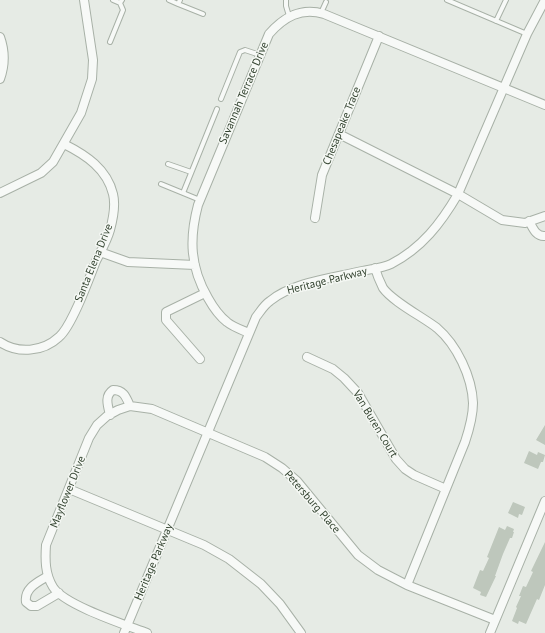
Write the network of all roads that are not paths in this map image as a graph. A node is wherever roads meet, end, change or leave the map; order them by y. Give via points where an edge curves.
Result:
1 (84, 0) edge
2 (113, 0) edge
3 (169, 0) edge
4 (286, 0) edge
5 (447, 0) edge
6 (506, 0) edge
7 (545, 0) edge
8 (121, 1) edge
9 (179, 2) edge
10 (326, 2) dead end
11 (321, 13) junction
12 (203, 14) dead end
13 (290, 16) junction
14 (496, 21) junction
15 (527, 34) junction
16 (378, 36) junction
17 (0, 37) edge
18 (110, 42) dead end
19 (260, 55) junction
20 (0, 79) edge
21 (504, 88) junction
22 (221, 99) dead end
23 (545, 105) edge
24 (217, 109) dead end
25 (339, 134) junction
26 (64, 144) junction
27 (168, 164) dead end
28 (191, 172) junction
29 (161, 184) dead end
30 (0, 193) edge
31 (183, 193) junction
32 (458, 194) junction
33 (200, 200) junction
34 (545, 216) edge
35 (315, 218) dead end
36 (529, 222) junction
37 (545, 236) edge
38 (100, 252) junction
39 (194, 265) junction
40 (375, 268) junction
41 (205, 293) junction
42 (249, 333) junction
43 (0, 342) edge
44 (307, 357) dead end
45 (200, 359) dead end
46 (130, 406) junction
47 (110, 415) junction
48 (208, 432) junction
49 (69, 489) junction
50 (446, 489) junction
51 (545, 501) edge
52 (168, 529) junction
53 (48, 576) junction
54 (407, 585) junction
55 (59, 593) junction
56 (495, 620) junction
57 (126, 629) edge
58 (147, 633) edge
59 (301, 633) edge
60 (490, 633) edge

1 - 26 street via 93,48 92,79 81,113
2 - 8 lane
3 - 9 lane
4 - 13 lane
5 - 14 lane
6 - 14 lane
7 - 15 street, Heritage Parkway
8 - 18 lane via 123,10
9 - 12 lane
10 - 11 lane
11 - 13 street, Savannah Terrace Drive via 295,13
11 - 16 street, Savannah Terrace Drive
13 - 19 street, Savannah Terrace Drive via 269,34
14 - 15 lane
15 - 21 street, Heritage Parkway
16 - 21 street, Savannah Terrace Drive
16 - 25 street, Chesapeake Trace
17 - 20 street via 4,69
19 - 22 lane via 245,50 240,52
19 - 33 street, Savannah Terrace Drive
21 - 23 street, Savannah Terrace Drive
21 - 32 street, Heritage Parkway
24 - 28 lane
25 - 32 street
25 - 35 street, Chesapeake Trace via 322,175
26 - 30 street via 53,162 41,173
26 - 38 street, Santa Elena Drive via 96,165 106,176 113,195 114,212
27 - 28 lane
28 - 31 lane
29 - 31 lane
31 - 33 lane
32 - 36 street via 502,220
32 - 40 street, Heritage Parkway via 445,217 427,238 390,264
33 - 39 street, Savannah Terrace Drive via 192,239
34 - 36 street
36 - 37 street via 536,233 541,237
38 - 39 street via 128,262
38 - 43 street, Santa Elena Drive via 70,321 60,337 46,346 26,351 8,348
39 - 41 street, Savannah Terrace Drive
40 - 42 street, Heritage Parkway via 284,291 268,302 256,317
40 - 50 street via 384,288 391,296 437,328 452,344 462,362 473,404 470,427
41 - 42 street, Savannah Terrace Drive via 215,311 227,322
41 - 45 street via 166,312 166,320
42 - 48 street, Heritage Parkway
44 - 50 street, Van Buren Court via 333,369 358,393 396,459 405,469
46 - 47 street, Mayflower Drive
46 - 47 street via 124,394 119,390 113,390 107,398
46 - 48 street via 152,409
47 - 49 street, Mayflower Drive via 97,425 89,438
48 - 52 street, Heritage Parkway
48 - 54 street, Petersburg Place via 265,457 282,468 297,481 358,555 378,570
49 - 52 street
49 - 53 street, Mayflower Drive via 46,545 45,563
50 - 54 street
51 - 56 street
52 - 57 street, Heritage Parkway
52 - 59 street via 229,559 261,584 280,604
53 - 55 street, Mayflower Drive
53 - 55 street via 30,589 25,596 26,602 31,606 37,606
54 - 56 street, Petersburg Place
55 - 57 street, Mayflower Drive
56 - 60 street
57 - 58 street, Mayflower Drive

